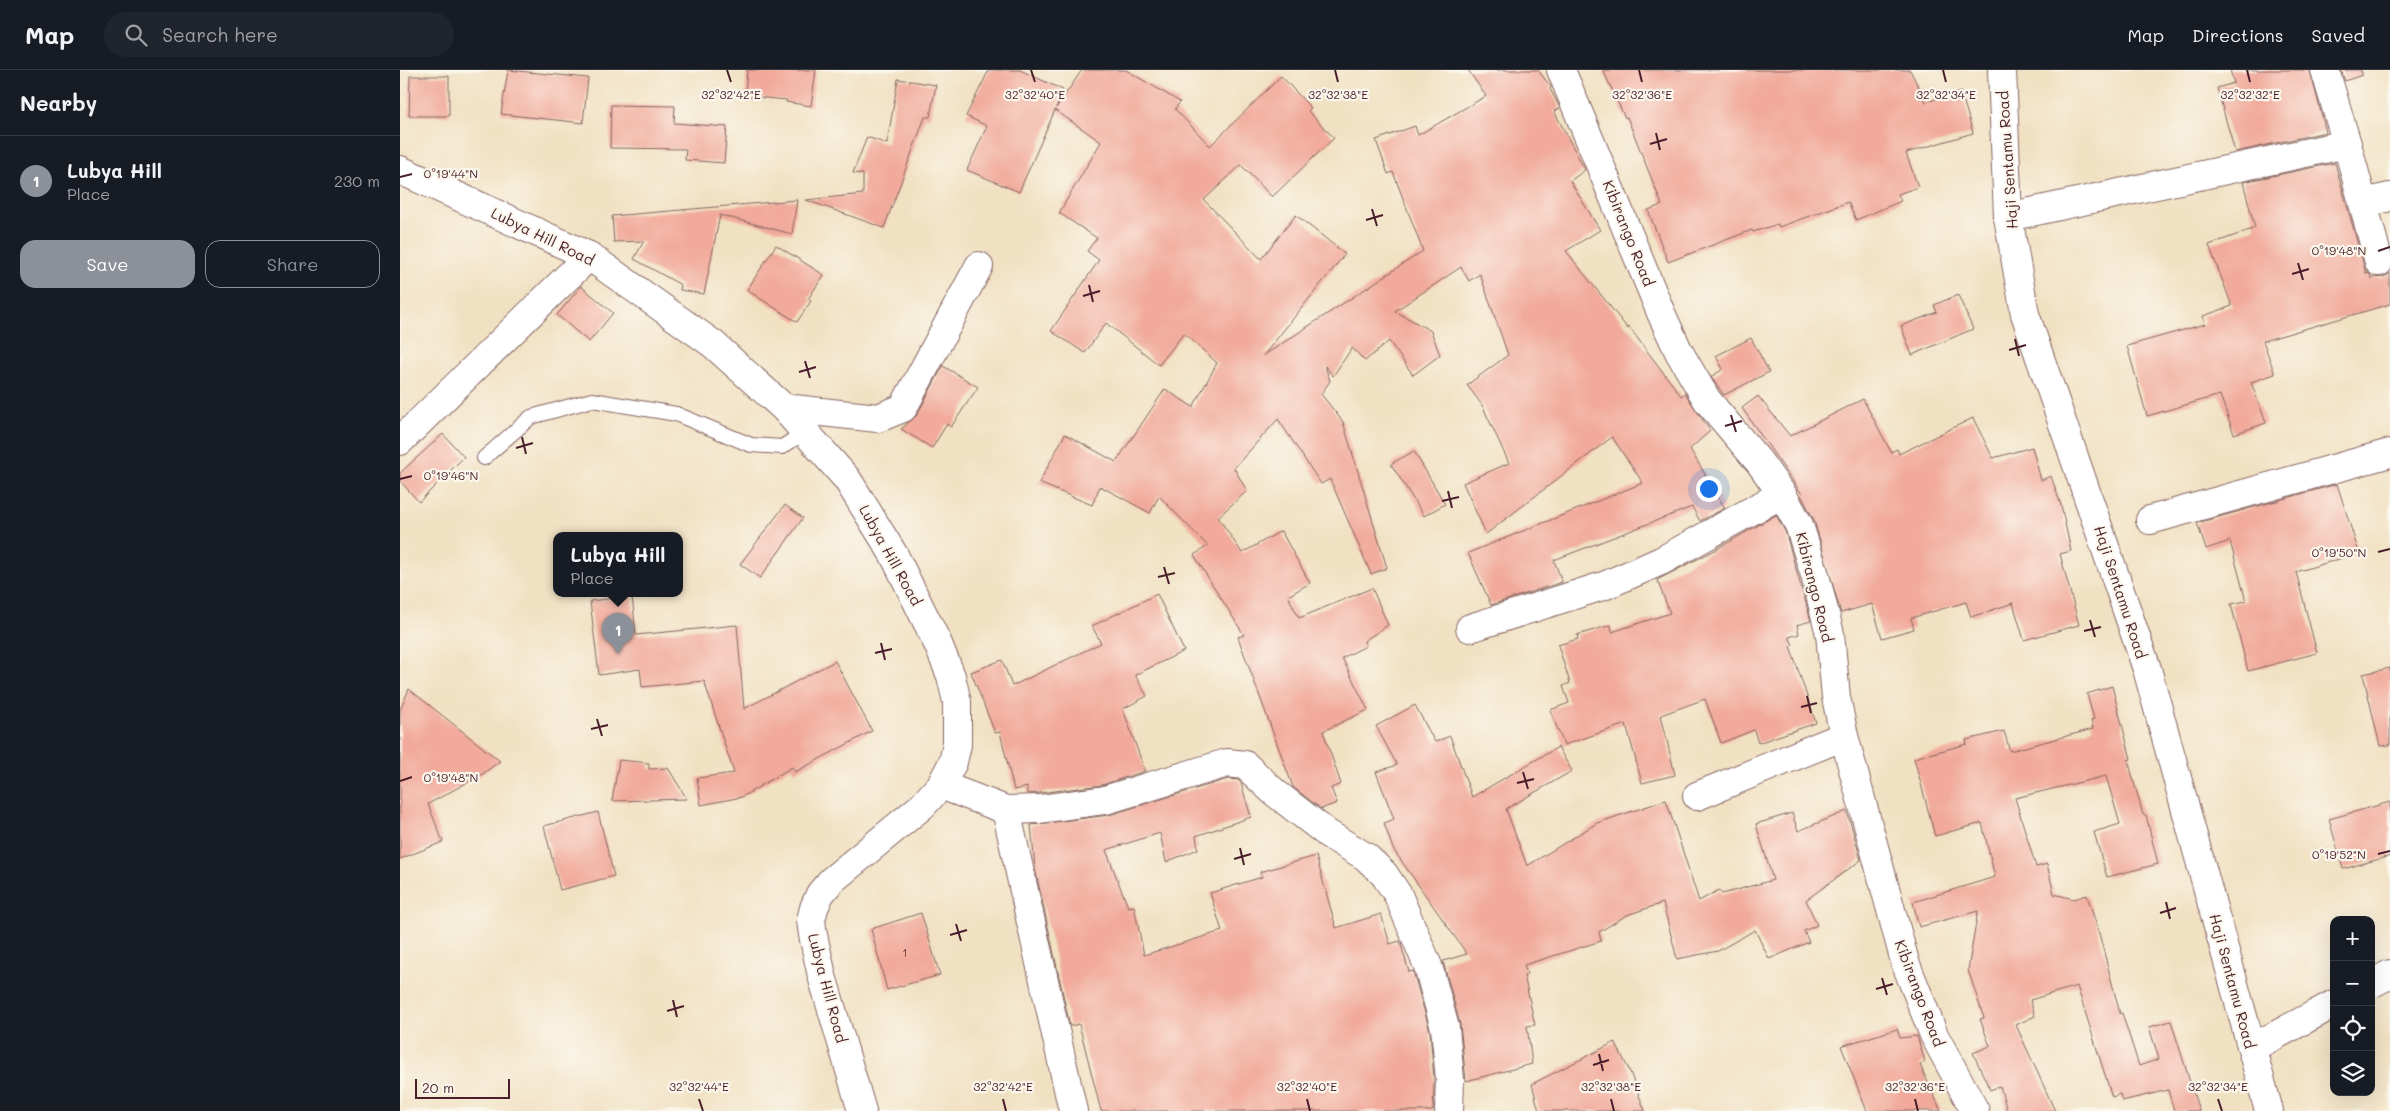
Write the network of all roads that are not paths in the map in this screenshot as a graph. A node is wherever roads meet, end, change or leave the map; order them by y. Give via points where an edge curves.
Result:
1 (1561, 70) edge
2 (2002, 70) edge
3 (2324, 70) edge
4 (2347, 144) junction
5 (400, 170) edge
6 (2390, 197) edge
7 (2363, 203) junction
8 (2008, 217) junction
9 (588, 256) junction
10 (2379, 262) dead end
11 (979, 266) dead end
12 (784, 408) junction
13 (805, 432) junction
14 (400, 441) edge
15 (2390, 453) edge
16 (484, 458) dead end
17 (1782, 494) junction
18 (2150, 520) dead end
19 (1470, 628) dead end
20 (1844, 736) junction
21 (941, 785) junction
22 (1697, 796) dead end
23 (1006, 810) junction
24 (2390, 974) edge
25 (2375, 982) edge
26 (2330, 1006) edge
27 (2252, 1048) junction
28 (862, 1111) edge
29 (1072, 1111) edge
30 (1448, 1111) edge
31 (1975, 1111) edge
32 (2269, 1111) edge

1 - 17 street, Kibirango Road via 1679,352 1707,400
2 - 8 street, Haji Sentamu Road
3 - 4 street
4 - 7 street
4 - 8 street
5 - 9 street, Lubya Hill Road
6 - 7 street
7 - 10 street
8 - 27 street, Haji Sentamu Road via 2025,314 2147,669
9 - 12 street, Lubya Hill Road via 713,344
9 - 14 street
11 - 12 street via 903,408 878,418
12 - 13 street, Lubya Hill Road
13 - 16 lane via 782,447 751,445 676,414 592,400 531,418
13 - 21 street, Lubya Hill Road via 848,479 894,555 951,676 958,702 957,745 953,762
15 - 18 street
17 - 19 street via 1652,565 1606,585
17 - 20 street, Kibirango Road via 1799,525 1816,575 1830,634 1836,697
20 - 22 street
20 - 31 street, Kibirango Road via 1905,962 1934,1035
21 - 23 street
21 - 28 street, Lubya Hill Road via 922,806 831,881 820,894 811,920 822,976
23 - 29 street
23 - 30 street via 1105,800 1227,763 1245,765 1328,834 1366,857 1384,874 1398,895 1428,966 1445,1028 1450,1079
24 - 25 street
26 - 27 street
27 - 32 street, Haji Sentamu Road

